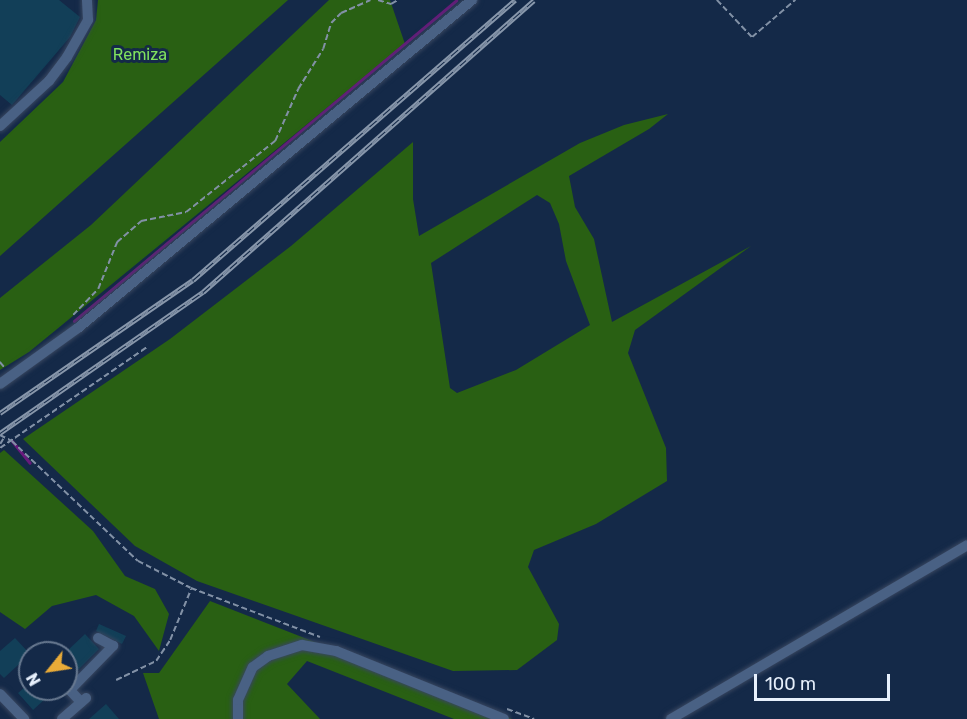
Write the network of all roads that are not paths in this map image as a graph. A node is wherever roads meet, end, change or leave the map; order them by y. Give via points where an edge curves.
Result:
1 (87, 0) edge
2 (472, 0) edge
3 (0, 126) edge
4 (0, 384) edge
5 (967, 545) edge
6 (98, 638) dead end
7 (0, 694) edge
8 (24, 719) edge
9 (62, 719) edge
10 (238, 719) edge
11 (504, 719) edge
12 (670, 719) edge

1 - 3 street via 88,20 67,57 49,81
2 - 4 street via 87,321
5 - 12 street
6 - 9 street via 113,646 70,690 84,700
7 - 8 street
10 - 11 street via 238,700 253,668 268,656 302,645 336,651

